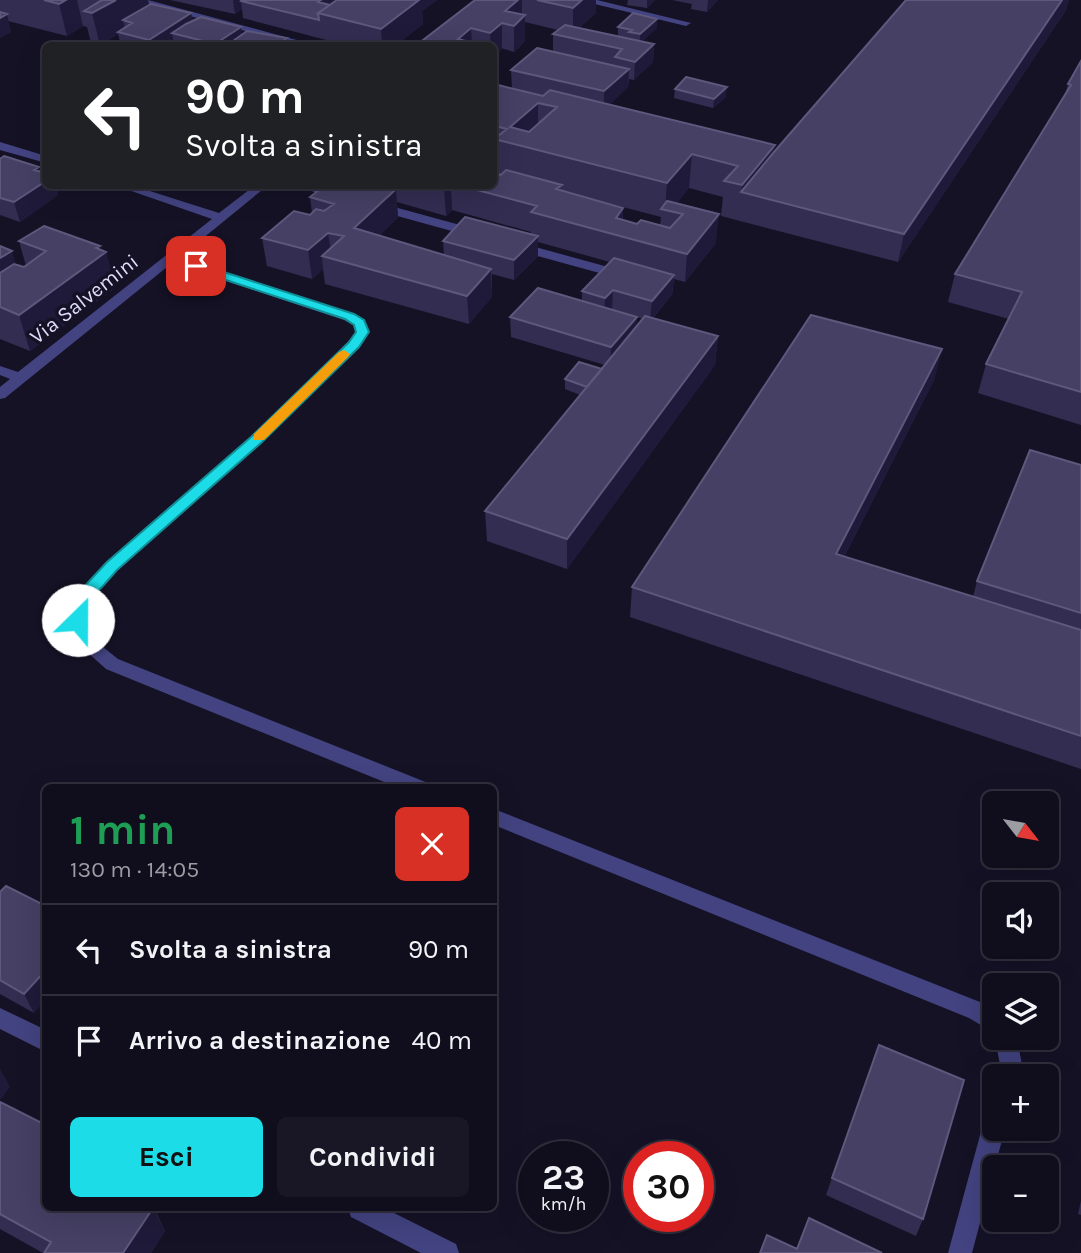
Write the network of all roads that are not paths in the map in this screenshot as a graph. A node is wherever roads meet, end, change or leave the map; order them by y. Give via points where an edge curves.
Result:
1 (136, 0) edge
2 (583, 0) edge
3 (686, 23) dead end
4 (299, 42) edge
5 (0, 146) edge
6 (42, 159) edge
7 (132, 189) edge
8 (257, 189) edge
9 (313, 189) edge
10 (222, 218) junction
11 (171, 258) junction
12 (639, 279) edge
13 (0, 370) edge
14 (20, 378) junction
15 (0, 395) edge
16 (411, 784) edge
17 (497, 818) edge
18 (982, 1015) edge
19 (0, 1018) edge
20 (42, 1040) edge
21 (990, 1141) edge
22 (366, 1211) edge
23 (447, 1253) edge
24 (960, 1253) edge

1 - 4 street
2 - 3 street
5 - 6 street
7 - 10 street
8 - 10 street, Via Salvemini
9 - 12 street
10 - 11 street, Via Salvemini
11 - 14 street, Via Salvemini
11 - 16 street via 349,317 360,323 362,332 256,440 112,566 86,595 78,620 85,642 112,664
13 - 14 street
14 - 15 street, Via Salvemini
17 - 18 street
19 - 20 street
21 - 24 street
22 - 23 street

